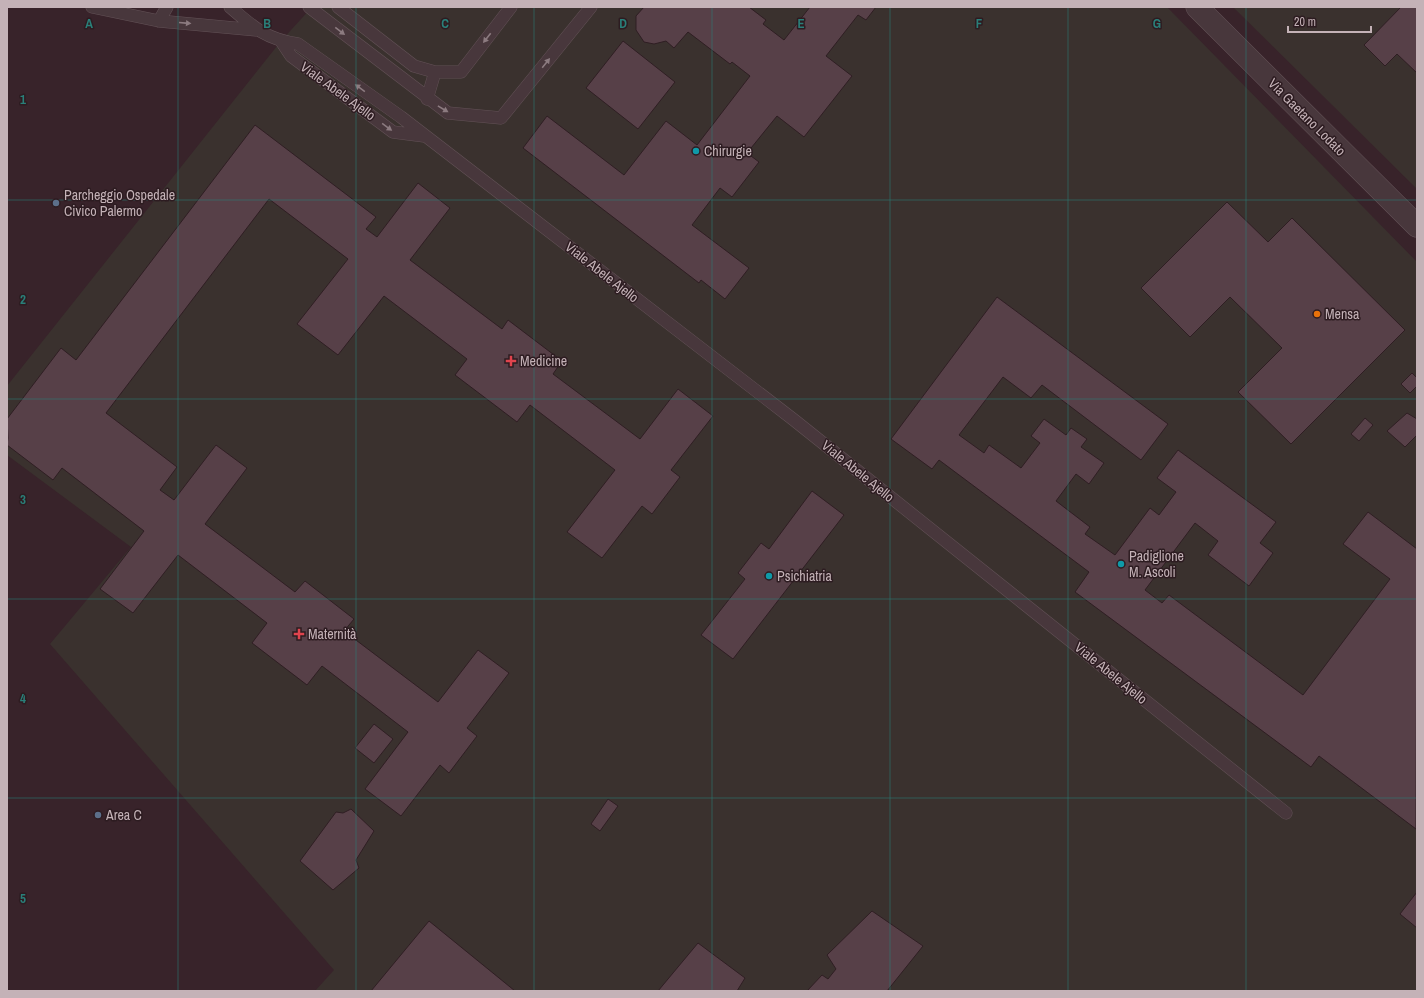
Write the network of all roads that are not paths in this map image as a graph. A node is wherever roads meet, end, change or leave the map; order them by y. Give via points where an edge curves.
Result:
1 (92, 7) edge
2 (167, 7) edge
3 (230, 7) edge
4 (309, 7) edge
5 (338, 7) edge
6 (511, 7) edge
7 (591, 7) edge
8 (1197, 7) edge
9 (159, 21) junction
10 (256, 30) junction
11 (281, 41) junction
12 (435, 72) junction
13 (427, 99) junction
14 (425, 136) junction
15 (1417, 226) edge
16 (1286, 813) dead end

1 - 9 lane
2 - 9 lane
3 - 10 lane
4 -> 13 lane
5 - 12 lane via 414,66
6 -> 12 lane via 461,72
13 -> 7 lane via 448,113 501,118
8 - 15 street, Via Gaetano Lodato
9 -> 10 lane
10 - 11 lane, Viale Abele Ajello
14 -> 11 lane, Viale Abele Ajello via 298,44
11 -> 14 lane, Viale Abele Ajello via 291,56 393,132
12 - 13 lane
14 - 16 lane, Viale Abele Ajello via 794,420

